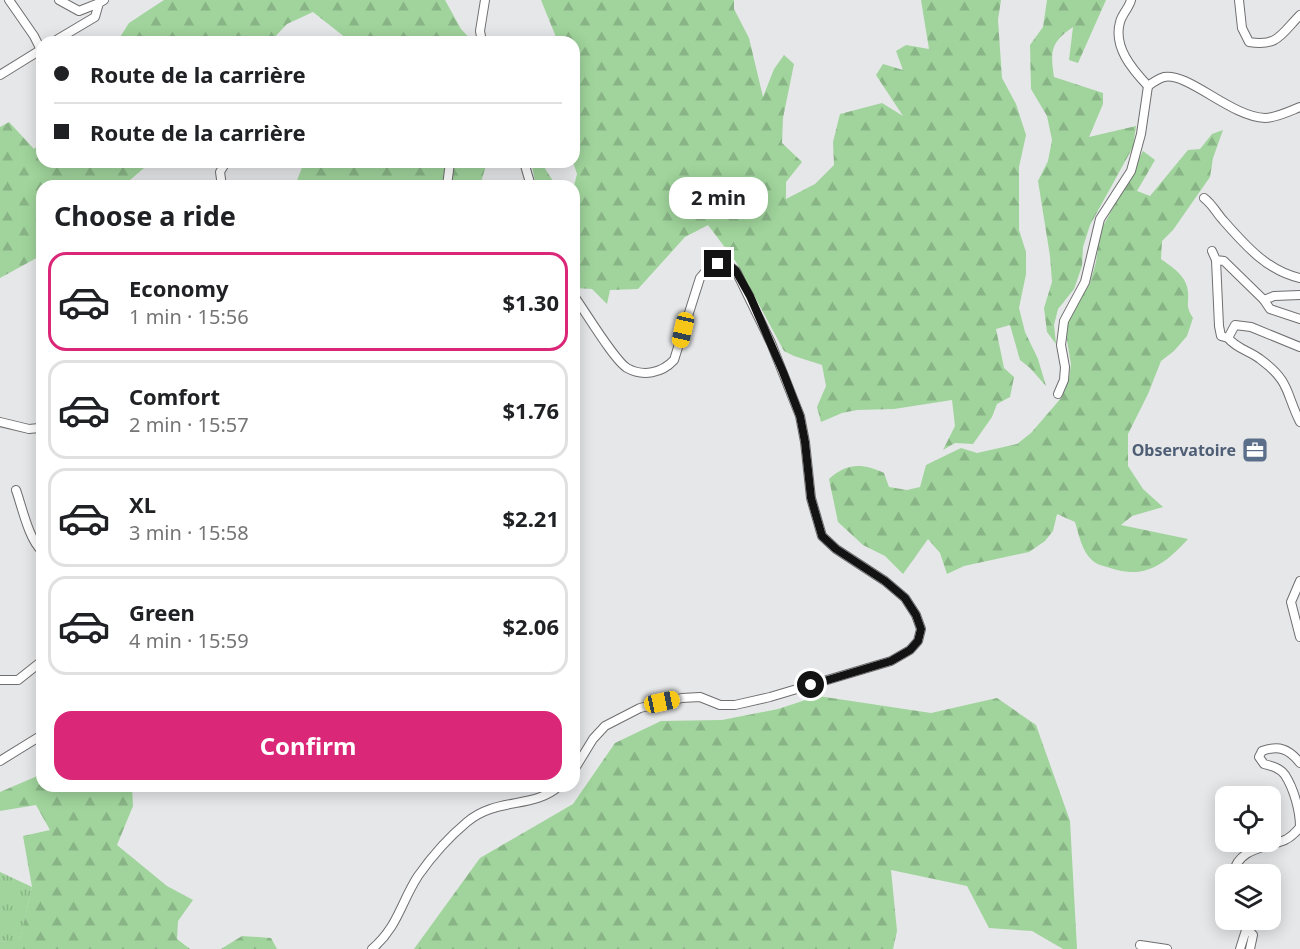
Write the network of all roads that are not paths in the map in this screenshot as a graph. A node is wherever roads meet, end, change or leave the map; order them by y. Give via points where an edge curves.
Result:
1 (9, 0) edge
2 (59, 0) edge
3 (484, 0) edge
4 (1239, 0) edge
5 (102, 2) edge
6 (1131, 2) edge
7 (1300, 15) edge
8 (63, 36) edge
9 (481, 36) edge
10 (36, 41) edge
11 (36, 53) edge
12 (0, 75) edge
13 (1148, 86) junction
14 (1300, 107) edge
15 (1204, 198) dead end
16 (1212, 251) dead end
17 (1216, 260) junction
18 (1300, 278) edge
19 (1300, 295) edge
20 (1264, 300) junction
21 (580, 304) edge
22 (1300, 320) edge
23 (1228, 338) junction
24 (1300, 347) edge
25 (1058, 394) dead end
26 (0, 422) edge
27 (1300, 422) edge
28 (36, 428) edge
29 (16, 490) dead end
30 (36, 543) edge
31 (1300, 581) edge
32 (1300, 637) edge
33 (36, 666) edge
34 (0, 680) edge
35 (36, 739) edge
36 (580, 760) edge
37 (0, 761) edge
38 (1300, 763) edge
39 (552, 792) edge
40 (1236, 864) edge
41 (1246, 930) edge
42 (1249, 930) edge
43 (1140, 945) dead end
44 (372, 949) edge
45 (1167, 949) edge
46 (1240, 949) edge
47 (1250, 949) edge

1 - 10 street
2 - 5 street via 79,11
3 - 9 street
4 - 7 street via 1242,28 1249,42 1271,43
5 - 8 street via 95,17
6 - 13 street via 1120,18 1118,33 1122,51
11 - 12 street
13 - 14 street via 1162,77 1176,77 1248,115 1266,118
13 - 25 street via 1131,171 1100,219 1085,282 1064,321 1064,380
15 - 18 street via 1262,259 1282,273
16 - 17 street
17 - 20 street via 1224,261
17 - 23 street via 1219,326 1221,336
19 - 20 street
20 - 22 street via 1270,309
21 - 36 street via 627,368 642,373 667,368 679,349 700,278 707,268 728,264 736,271 800,416 811,498 822,536 905,598 921,629 910,650 891,661 770,697 735,705 720,705 700,697 682,698 640,708 605,726
23 - 24 street via 1235,325 1251,327
23 - 27 street via 1277,373 1286,384
26 - 28 street
29 - 30 street
31 - 32 street via 1292,602
33 - 34 street via 18,680
35 - 37 street
38 - 40 street via 1288,750 1279,747 1262,751 1259,757 1264,764 1285,774 1297,805 1300,827 1286,840 1257,848
39 - 44 street via 488,808 470,820 417,877 394,923
41 - 46 street
42 - 47 street via 1253,935
43 - 45 street

